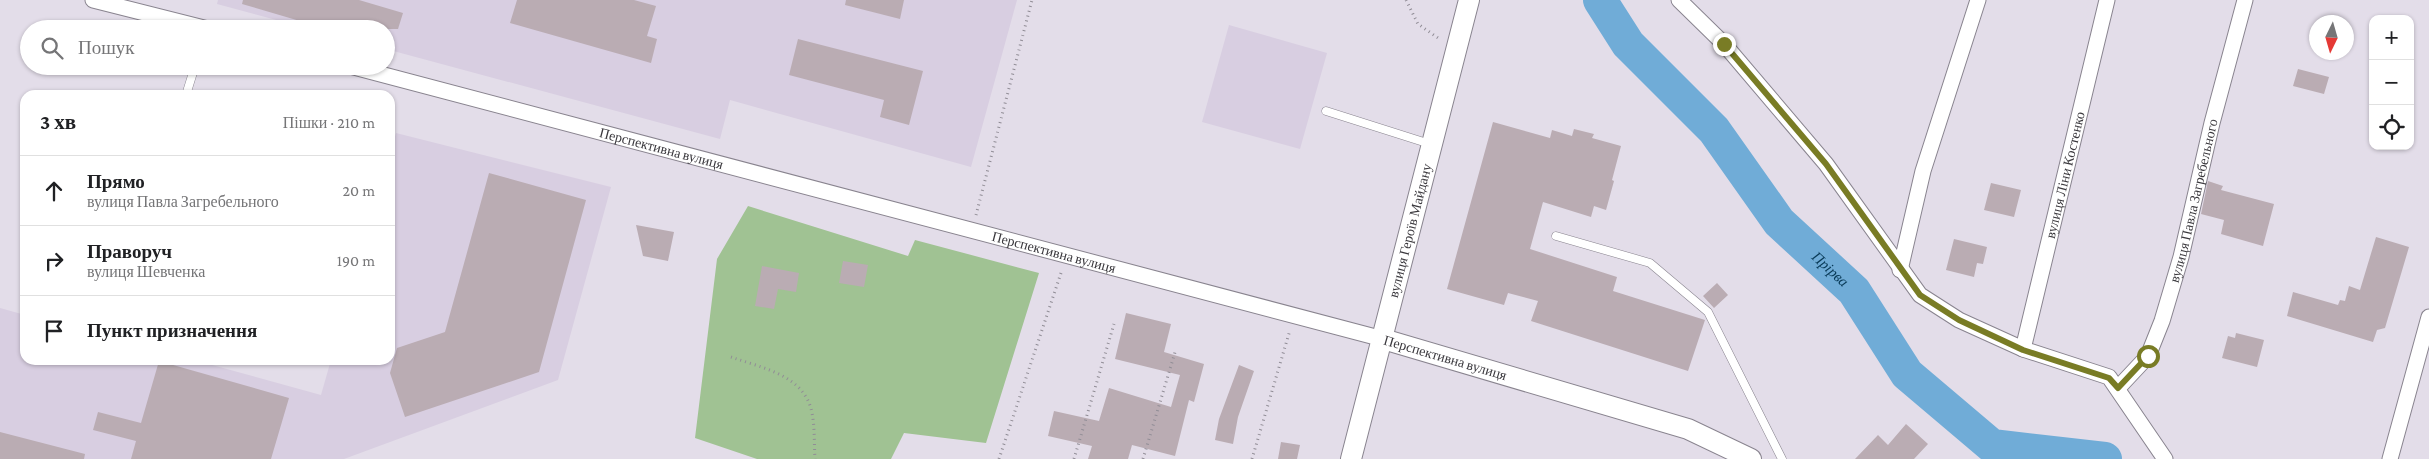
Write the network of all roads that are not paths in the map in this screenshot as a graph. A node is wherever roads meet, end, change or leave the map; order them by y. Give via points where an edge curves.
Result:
1 (92, 0) edge
2 (1468, 0) edge
3 (1679, 0) edge
4 (1978, 0) edge
5 (2108, 0) edge
6 (2245, 0) edge
7 (137, 6) edge
8 (180, 20) edge
9 (192, 75) edge
10 (384, 75) edge
11 (188, 90) edge
12 (1326, 111) dead end
13 (1432, 145) junction
14 (1556, 236) dead end
15 (1900, 270) junction
16 (2429, 318) edge
17 (1383, 339) junction
18 (2023, 350) junction
19 (2118, 388) junction
20 (1351, 459) edge
21 (1751, 459) edge
22 (1782, 459) edge
23 (2165, 459) edge
24 (2390, 459) edge

1 - 7 street
2 - 13 street, вулиця Героїв Майдану
3 - 15 street via 1724,44 1826,164
4 - 15 street via 1923,171
5 - 18 street, вулиця Ліни Костенко
6 - 19 street, вулиця Павла Загребельного via 2162,322 2148,356
7 - 8 street
9 - 11 lane
10 - 17 street, Перспективна вулиця
12 - 13 lane
13 - 17 street, вулиця Героїв Майдану
14 - 22 lane via 1650,264 1708,312
15 - 18 street via 1920,295 1959,320
16 - 24 street
17 - 20 street, вулиця Героїв Майдану
17 - 21 street, Перспективна вулиця via 1688,430
18 - 19 street via 2109,378
19 - 23 street

